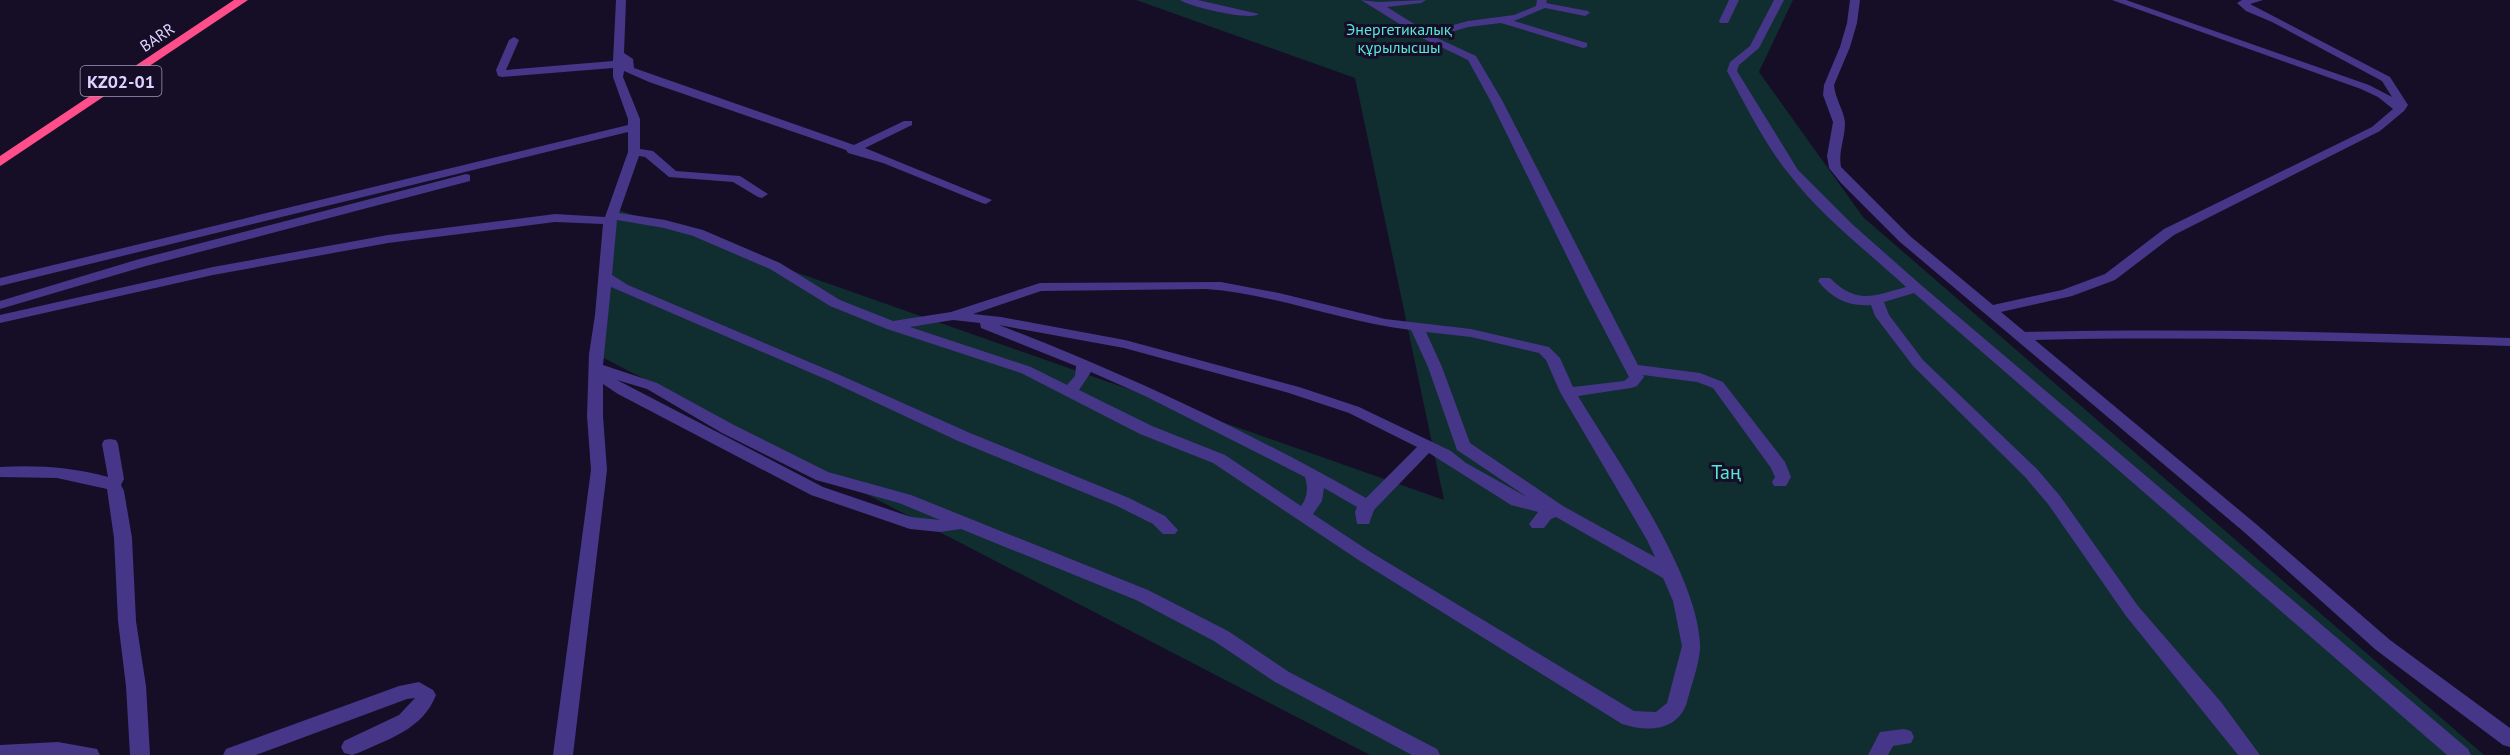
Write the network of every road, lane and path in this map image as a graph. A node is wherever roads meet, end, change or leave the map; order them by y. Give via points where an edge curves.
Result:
1 (226, 0) edge
2 (242, 0) edge
3 (621, 0) edge
4 (1185, 0) edge
5 (1366, 0) edge
6 (1421, 0) edge
7 (1734, 0) edge
8 (1779, 0) edge
9 (1855, 0) edge
10 (2117, 0) edge
11 (2258, 0) edge
12 (1542, 2) edge
13 (1377, 5) junction
14 (1585, 13) dead end
15 (1254, 14) dead end
16 (1502, 20) junction
17 (1724, 21) dead end
18 (1426, 36) junction
19 (514, 40) dead end
20 (1583, 45) dead end
21 (619, 59) junction
22 (2400, 109) junction
23 (908, 123) dead end
24 (633, 127) junction
25 (591, 138) junction
26 (852, 150) junction
27 (0, 151) edge
28 (634, 152) junction
29 (0, 162) edge
30 (762, 194) dead end
31 (986, 200) dead end
32 (611, 218) junction
33 (605, 277) junction
34 (1825, 281) dead end
35 (0, 282) edge
36 (1916, 288) junction
37 (1878, 298) junction
38 (0, 305) edge
39 (1990, 310) junction
40 (965, 317) junction
41 (946, 318) junction
42 (0, 319) edge
43 (892, 326) junction
44 (1418, 326) junction
45 (2022, 336) junction
46 (2510, 342) edge
47 (1083, 363) junction
48 (1633, 369) junction
49 (597, 370) junction
50 (1067, 392) junction
51 (1568, 392) junction
52 (110, 444) dead end
53 (1427, 446) junction
54 (804, 468) junction
55 (0, 472) edge
56 (1312, 474) junction
57 (1780, 482) dead end
58 (113, 484) junction
59 (808, 486) junction
60 (1557, 510) junction
61 (1302, 514) junction
62 (960, 523) junction
63 (1538, 524) dead end
64 (1169, 530) dead end
65 (1670, 574) junction
66 (1904, 737) dead end
67 (2510, 739) edge
68 (351, 747) dead end
69 (0, 753) edge
70 (90, 755) edge
71 (140, 755) edge
72 (233, 755) edge
73 (563, 755) edge
74 (1430, 755) edge
75 (1878, 755) edge
76 (2250, 755) edge
77 (2461, 755) edge

1 - 27 highway, BARR / KZ02-01
2 - 29 highway, BARR / KZ02-01
3 - 21 street
4 - 15 street
5 - 13 street
6 - 13 street
7 - 17 street
8 - 36 street via 1754,48 1734,64 1732,71 1794,172
9 - 39 street via 1845,47 1829,85 1839,122 1833,156 1835,168 1870,207
10 - 22 street via 2365,87
11 - 22 street via 2242,3 2386,79 2402,104
12 - 14 street
12 - 16 street via 1534,11
13 - 18 street
16 - 18 street via 1466,24
16 - 20 street
18 - 48 street via 1462,51 1475,62
19 - 21 street via 502,74
21 - 24 street via 618,77 632,109
21 - 26 street via 628,59 627,68 644,77
22 - 39 street via 2376,129 2177,228 2109,277
23 - 26 street
24 - 25 street
24 - 28 street
25 - 35 street
25 - 38 street via 584,144 404,196 141,263
26 - 31 street
28 - 30 street via 649,154 673,174 736,179
28 - 32 street
32 - 33 street
32 - 42 street via 555,218 388,239 213,271
32 - 43 street via 698,233 760,259 835,303
33 - 49 street
33 - 64 street via 964,437 1123,502 1159,520
34 - 37 street via 1846,299
36 - 37 street
36 - 77 street
37 - 76 street via 1882,316 1918,363 2054,500 2132,611
39 - 45 street
40 - 41 street
40 - 47 street
40 - 53 street via 1105,340 1194,362 1354,410
41 - 43 street
41 - 44 street via 1040,287 1206,285 1268,295 1385,323
43 - 50 street via 1007,363
44 - 51 street via 1498,338 1544,350 1553,358
44 - 60 street via 1462,446
45 - 46 street via 2155,333
45 - 67 street via 2383,645
47 - 50 street via 1081,382
47 - 56 street
48 - 51 street via 1637,377 1626,386
48 - 57 street via 1701,378 1719,385 1779,465 1783,477
49 - 54 street via 652,386
49 - 59 street via 623,391
49 - 73 street via 599,470
50 - 61 street via 1231,465
51 - 65 street via 1656,540
52 - 58 street via 116,479
53 - 56 street via 1365,513
53 - 60 street via 1517,501
54 - 59 street
54 - 62 street via 905,499
55 - 58 street via 50,473
56 - 61 street via 1315,498
58 - 71 street via 123,538
59 - 62 street via 910,523
60 - 63 street via 1545,515
60 - 65 street
61 - 65 street via 1443,605 1639,721 1664,720 1671,714 1691,646 1687,620
62 - 74 street via 1175,611 1282,677
66 - 75 street via 1887,738
68 - 72 street via 414,716 426,695 419,690 406,691
69 - 70 street via 58,750

